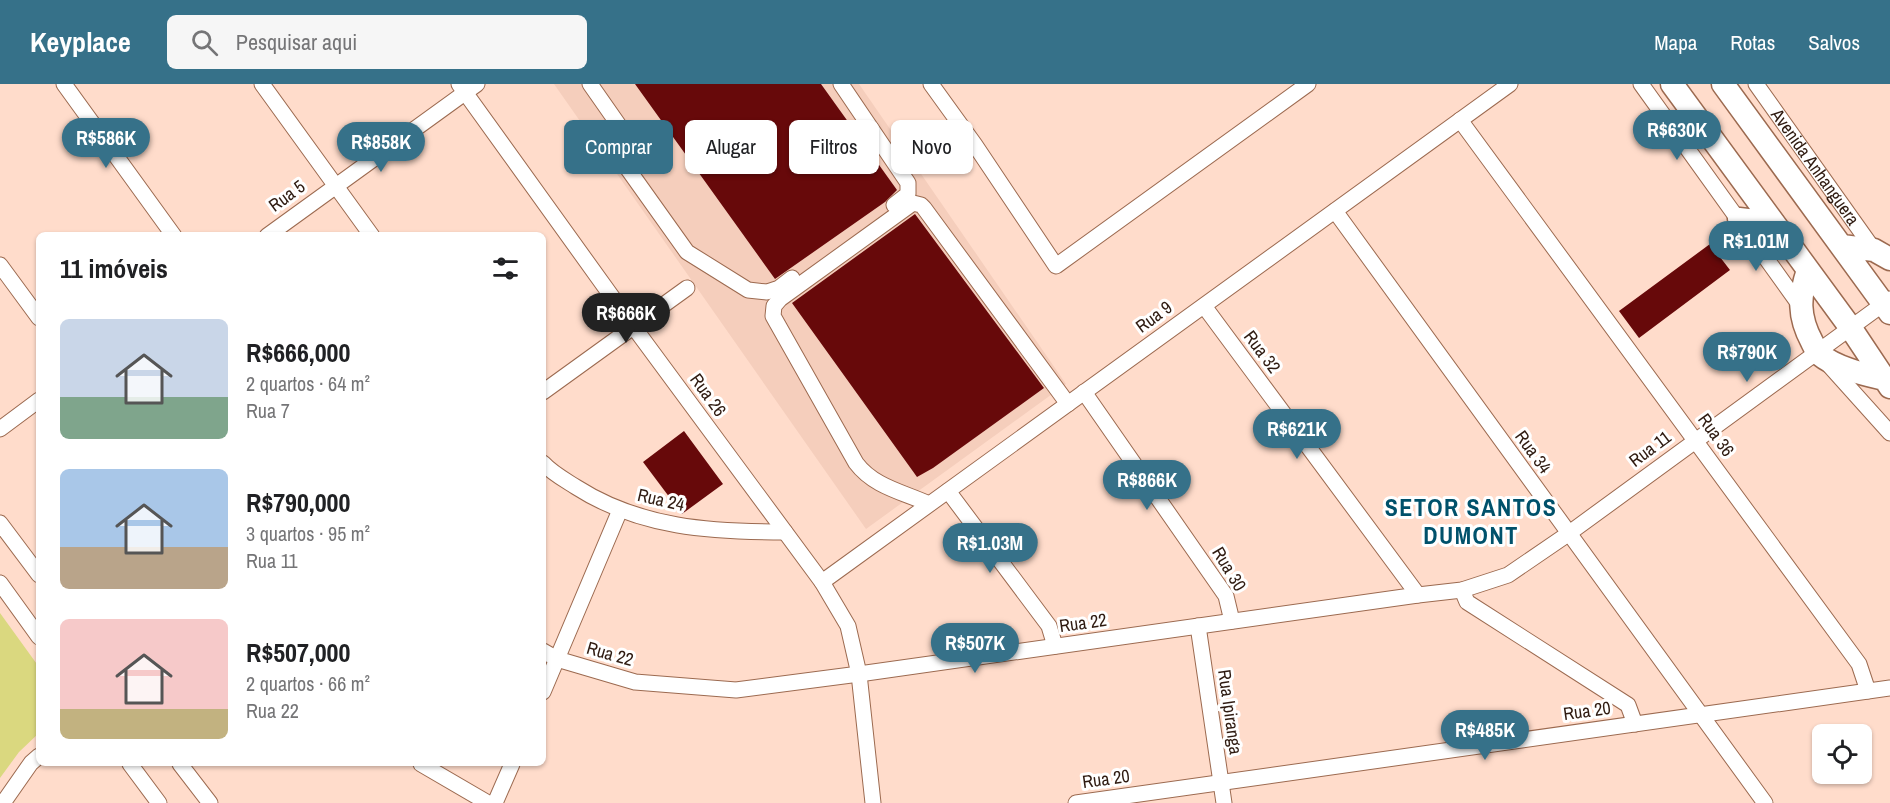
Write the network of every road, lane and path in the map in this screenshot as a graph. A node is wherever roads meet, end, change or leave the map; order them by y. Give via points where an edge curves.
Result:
1 (64, 84) edge
2 (262, 84) edge
3 (590, 84) edge
4 (841, 84) edge
5 (932, 84) edge
6 (1308, 84) edge
7 (1510, 84) edge
8 (1641, 84) edge
9 (1672, 84) edge
10 (1723, 84) edge
11 (1756, 84) edge
12 (467, 87) edge
13 (1460, 120) junction
14 (336, 185) junction
15 (1335, 211) junction
16 (1739, 219) junction
17 (1774, 223) junction
18 (171, 232) edge
19 (272, 232) edge
20 (369, 232) edge
21 (1842, 246) junction
22 (1882, 254) edge
23 (0, 265) edge
24 (1808, 270) junction
25 (687, 288) dead end
26 (1888, 305) edge
27 (1204, 306) junction
28 (1800, 307) junction
29 (36, 314) edge
30 (633, 326) junction
31 (1850, 327) junction
32 (1818, 353) junction
33 (1887, 383) edge
34 (546, 390) edge
35 (1084, 392) junction
36 (36, 402) edge
37 (1068, 404) junction
38 (0, 429) edge
39 (1890, 433) edge
40 (1695, 440) junction
41 (546, 466) edge
42 (948, 491) junction
43 (929, 504) junction
44 (620, 510) junction
45 (0, 523) edge
46 (785, 532) junction
47 (1568, 534) junction
48 (36, 571) edge
49 (822, 582) junction
50 (0, 583) edge
51 (1462, 590) junction
52 (1418, 595) junction
53 (1232, 621) junction
54 (1198, 626) junction
55 (36, 633) edge
56 (1055, 646) junction
57 (546, 653) edge
58 (557, 660) junction
59 (858, 674) junction
60 (546, 685) edge
61 (1890, 688) edge
62 (1868, 691) junction
63 (1700, 714) junction
64 (1635, 724) junction
65 (36, 759) edge
66 (131, 766) edge
67 (182, 766) edge
68 (424, 766) edge
69 (511, 766) edge
70 (1221, 782) junction
71 (3, 803) edge
72 (159, 803) edge
73 (210, 803) edge
74 (488, 803) edge
75 (495, 803) edge
76 (873, 803) edge
77 (1076, 803) edge
78 (1224, 803) edge
79 (1765, 803) edge

1 - 18 street
2 - 14 street
3 - 4 street via 624,134 624,165 687,252 757,292 779,288 908,194 907,181
5 - 6 street via 1056,266
7 - 13 street, Rua 9
8 - 16 street
9 - 17 highway
10 - 21 highway, Avenida Anhanguera
11 - 22 street, Avenida Anhanguera
12 - 14 street, Rua 5
12 - 30 street, Rua 26
13 - 15 street, Rua 9
13 - 40 street, Rua 36
14 - 19 street, Rua 5
14 - 20 street
15 - 27 street, Rua 9
15 - 47 street, Rua 34
16 - 17 highway
16 - 28 street
17 - 24 highway
21 - 22 highway
21 - 26 highway, Avenida Anhanguera
23 - 29 street
24 - 28 highway
24 - 31 highway
25 - 30 street
26 - 31 street, Rua 11
27 - 35 street, Rua 9
27 - 52 street, Rua 32
28 - 32 highway
30 - 34 street
30 - 46 street, Rua 26
31 - 32 street, Rua 11
31 - 33 highway
32 - 33 highway
32 - 39 street
32 - 40 street, Rua 11
35 - 37 street, Rua 9
35 - 53 street, Rua 30 via 1226,596
36 - 38 street
37 - 42 street, Rua 9
37 - 43 street via 924,208 913,203 780,299 773,316 863,472 872,480
40 - 47 street, Rua 11
40 - 62 street, Rua 36 via 1859,664
41 - 44 street, Rua 24 via 588,495
42 - 43 street, Rua 9
42 - 56 street via 1049,626
43 - 49 street, Rua 9
44 - 46 street, Rua 24 via 662,523 734,532
44 - 58 street
45 - 48 street
46 - 49 street, Rua 26
47 - 51 street, Rua 11 via 1508,575
47 - 63 street, Rua 34
49 - 59 street, Rua 26 via 848,626
50 - 55 street
51 - 52 street, Rua 11
51 - 64 street via 1467,602 1628,705
52 - 53 street, Rua 22
53 - 54 street, Rua 22
54 - 56 street, Rua 22
54 - 70 street, Rua Ipiranga
56 - 59 street, Rua 22
57 - 58 street, Rua 22
58 - 59 street, Rua 22 via 635,682 736,690
58 - 60 street
59 - 76 street, Rua 26
61 - 62 street, Rua 20
62 - 63 street, Rua 20
63 - 64 street, Rua 20
63 - 79 street, Rua 34
64 - 70 street, Rua 20
65 - 71 street
66 - 72 street
67 - 73 street
68 - 74 street
69 - 75 street
70 - 77 street, Rua 20
70 - 78 street, Rua Ipiranga

